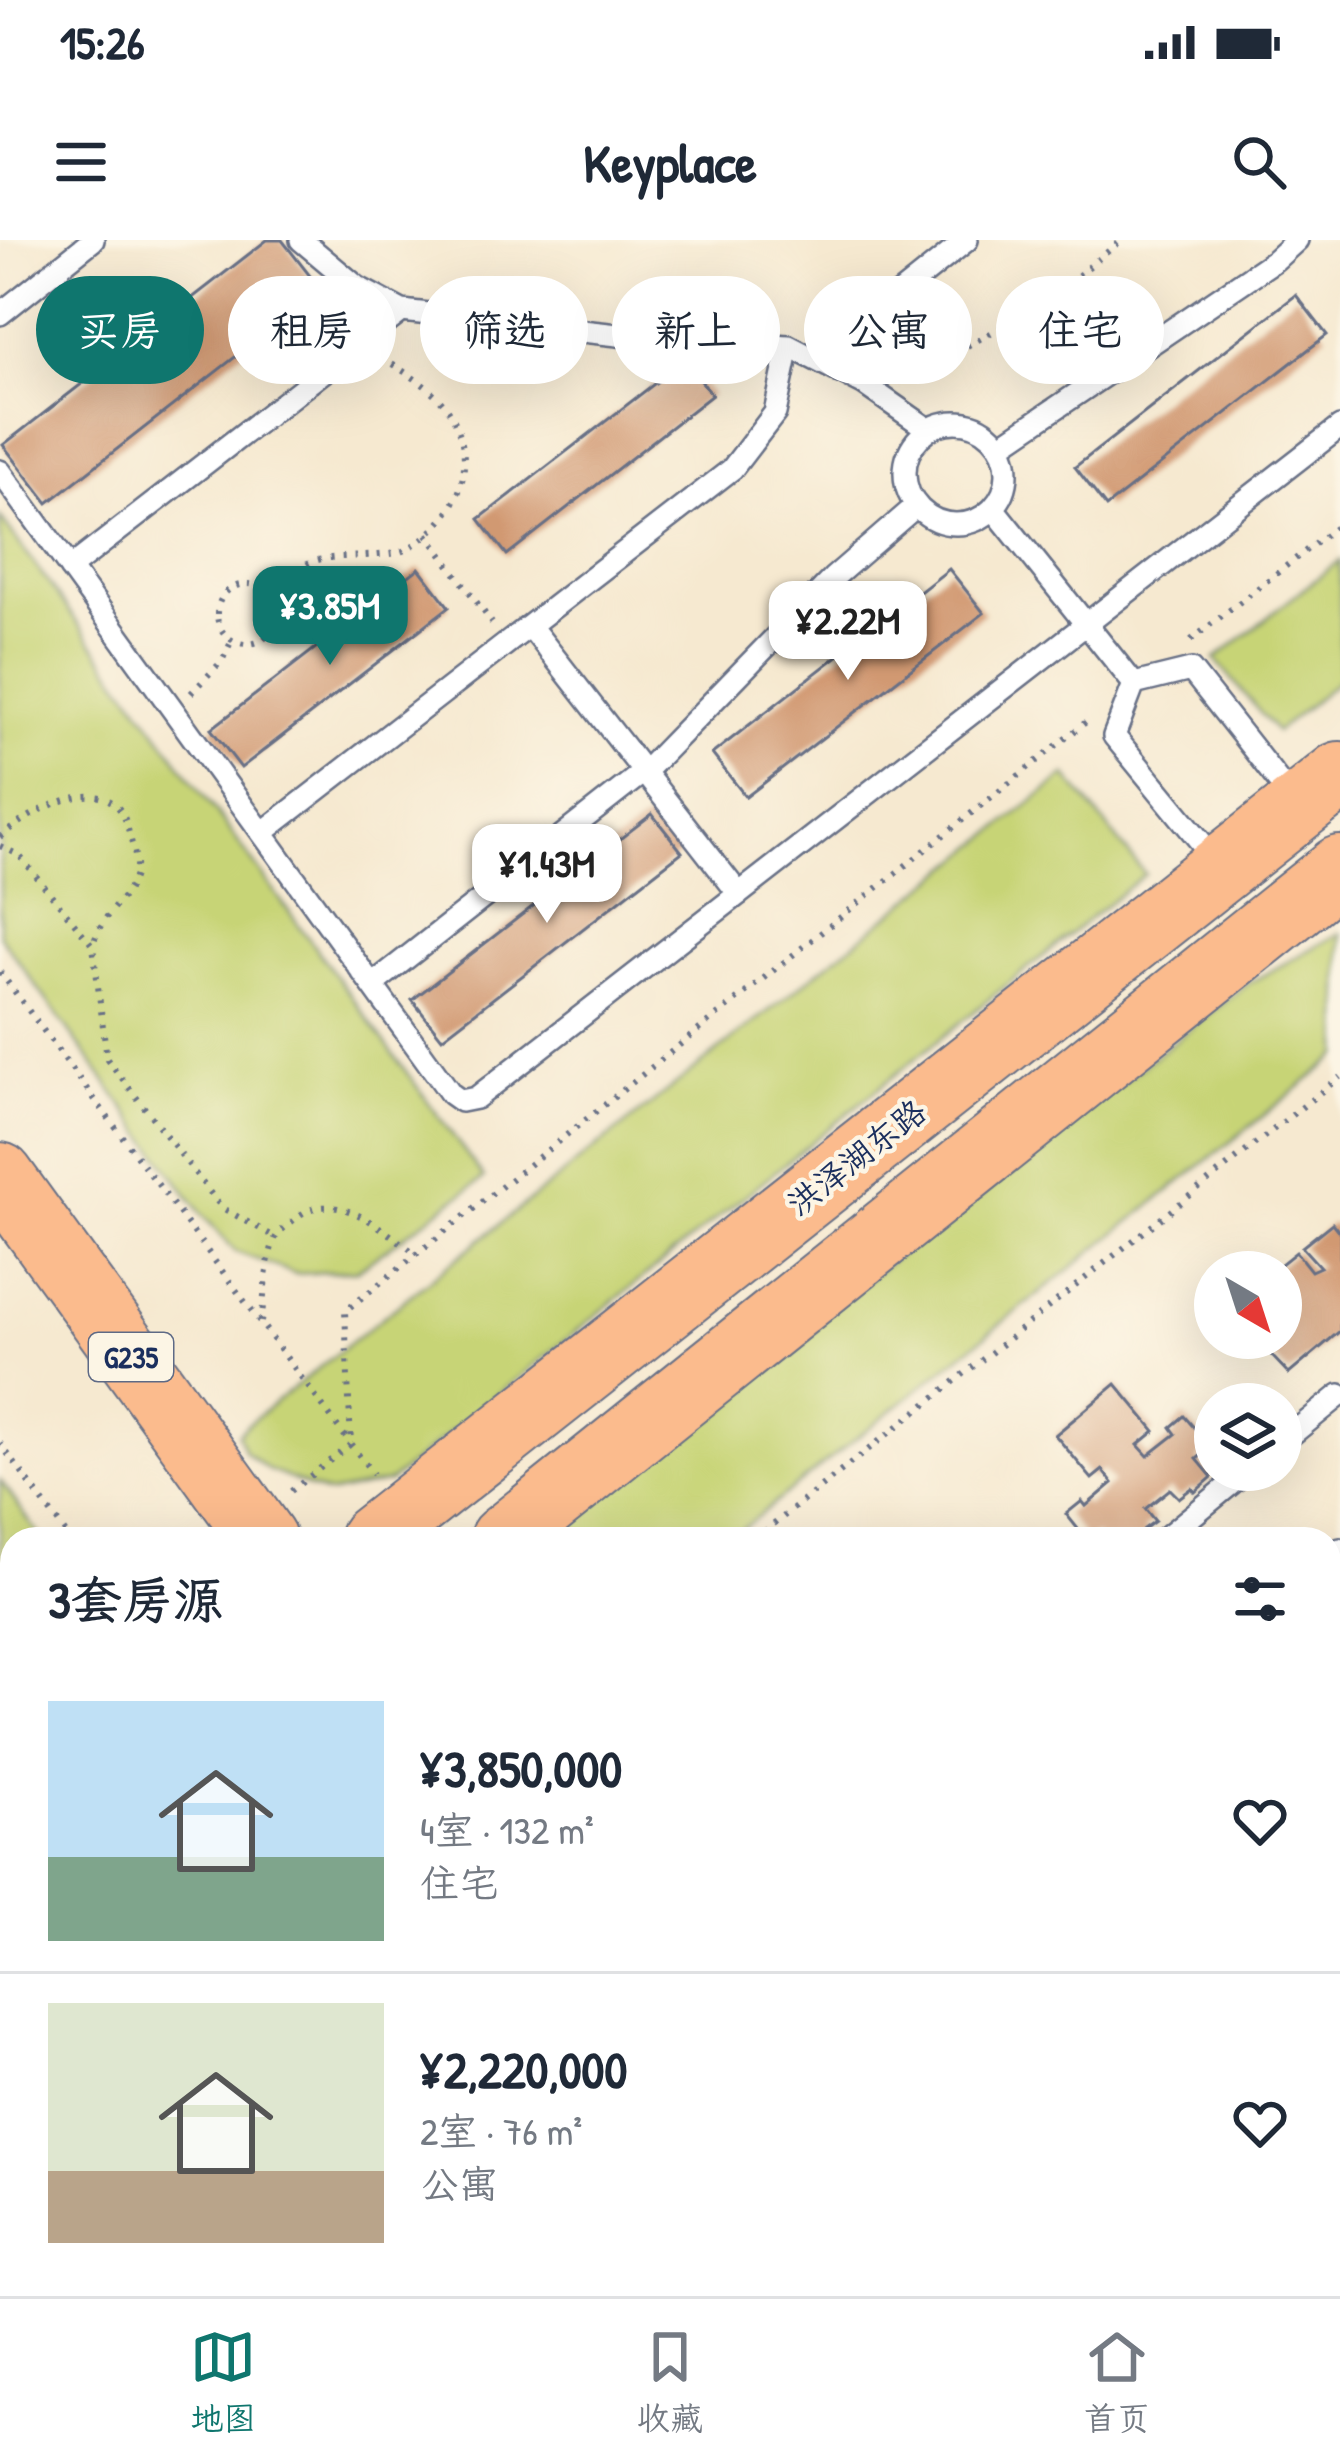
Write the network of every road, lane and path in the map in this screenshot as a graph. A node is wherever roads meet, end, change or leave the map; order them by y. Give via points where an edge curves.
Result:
1 (93, 240) edge
2 (301, 240) edge
3 (967, 240) edge
4 (1122, 240) edge
5 (1298, 240) edge
6 (922, 276) edge
7 (402, 311) junction
8 (0, 314) edge
9 (396, 316) edge
10 (789, 346) junction
11 (804, 352) edge
12 (396, 367) edge
13 (307, 384) edge
14 (861, 384) edge
15 (882, 397) junction
16 (1340, 427) edge
17 (928, 429) junction
18 (1000, 446) junction
19 (0, 471) edge
20 (916, 506) junction
21 (993, 508) junction
22 (1340, 524) edge
23 (427, 534) junction
24 (70, 568) junction
25 (270, 595) junction
26 (1087, 625) junction
27 (530, 626) junction
28 (232, 640) junction
29 (507, 644) junction
30 (1134, 684) junction
31 (172, 709) junction
32 (644, 772) junction
33 (1320, 791) edge
34 (262, 833) junction
35 (0, 842) edge
36 (1222, 868) junction
37 (1340, 869) edge
38 (739, 894) junction
39 (93, 946) junction
40 (0, 971) edge
41 (372, 985) junction
42 (1340, 1077) edge
43 (0, 1176) edge
44 (275, 1238) junction
45 (0, 1253) edge
46 (416, 1254) junction
47 (260, 1322) junction
48 (1340, 1396) edge
49 (1302, 1427) edge
50 (0, 1443) edge
51 (351, 1444) junction
52 (1222, 1491) edge
53 (61, 1527) edge
54 (199, 1527) edge
55 (253, 1527) edge
56 (387, 1527) edge
57 (518, 1527) edge
58 (770, 1527) edge
59 (1179, 1527) edge

1 - 8 lane
2 - 7 lane
3 - 6 lane
4 - 15 path via 1039,307
5 - 18 lane
7 - 9 lane
7 - 10 lane
10 - 11 lane
10 - 27 lane via 776,413 732,469
12 - 23 path via 452,415 465,458 461,494
13 - 24 lane
14 - 15 lane
15 - 17 lane
16 - 26 lane
17 - 18 lane via 976,425
17 - 20 lane via 904,474
18 - 21 lane via 1007,474
19 - 24 lane
20 - 21 lane via 958,524
20 - 32 lane via 833,578
21 - 26 lane
22 - 30 path
23 - 25 path via 401,553 317,557
23 - 29 path
24 - 31 lane
25 - 28 path via 277,614 269,633 252,643
25 - 28 path via 245,584 228,590 217,616
26 - 30 lane
26 - 38 lane
27 - 29 lane
27 - 32 lane
28 - 31 path via 205,683
29 - 34 lane
30 - 33 lane via 1191,670
30 - 36 lane via 1114,736
30 - 46 path
31 - 34 lane
32 - 38 lane
32 - 41 lane
33 - 36 main road, 洪泽湖东路
34 - 41 lane
35 - 39 path
35 - 39 path via 42,808 102,795 116,801 137,869 98,924
36 - 56 main road, 洪泽湖东路
37 - 57 main road
38 - 41 lane via 476,1098 451,1094
39 - 44 path via 107,1059 222,1208
40 - 47 path
42 - 58 path
43 - 55 main road, G235
44 - 46 path via 320,1205 374,1222
44 - 47 path
45 - 54 main road, G235
46 - 51 path via 345,1311
47 - 51 path
48 - 49 lane
50 - 53 path
51 - 56 path
52 - 59 lane

